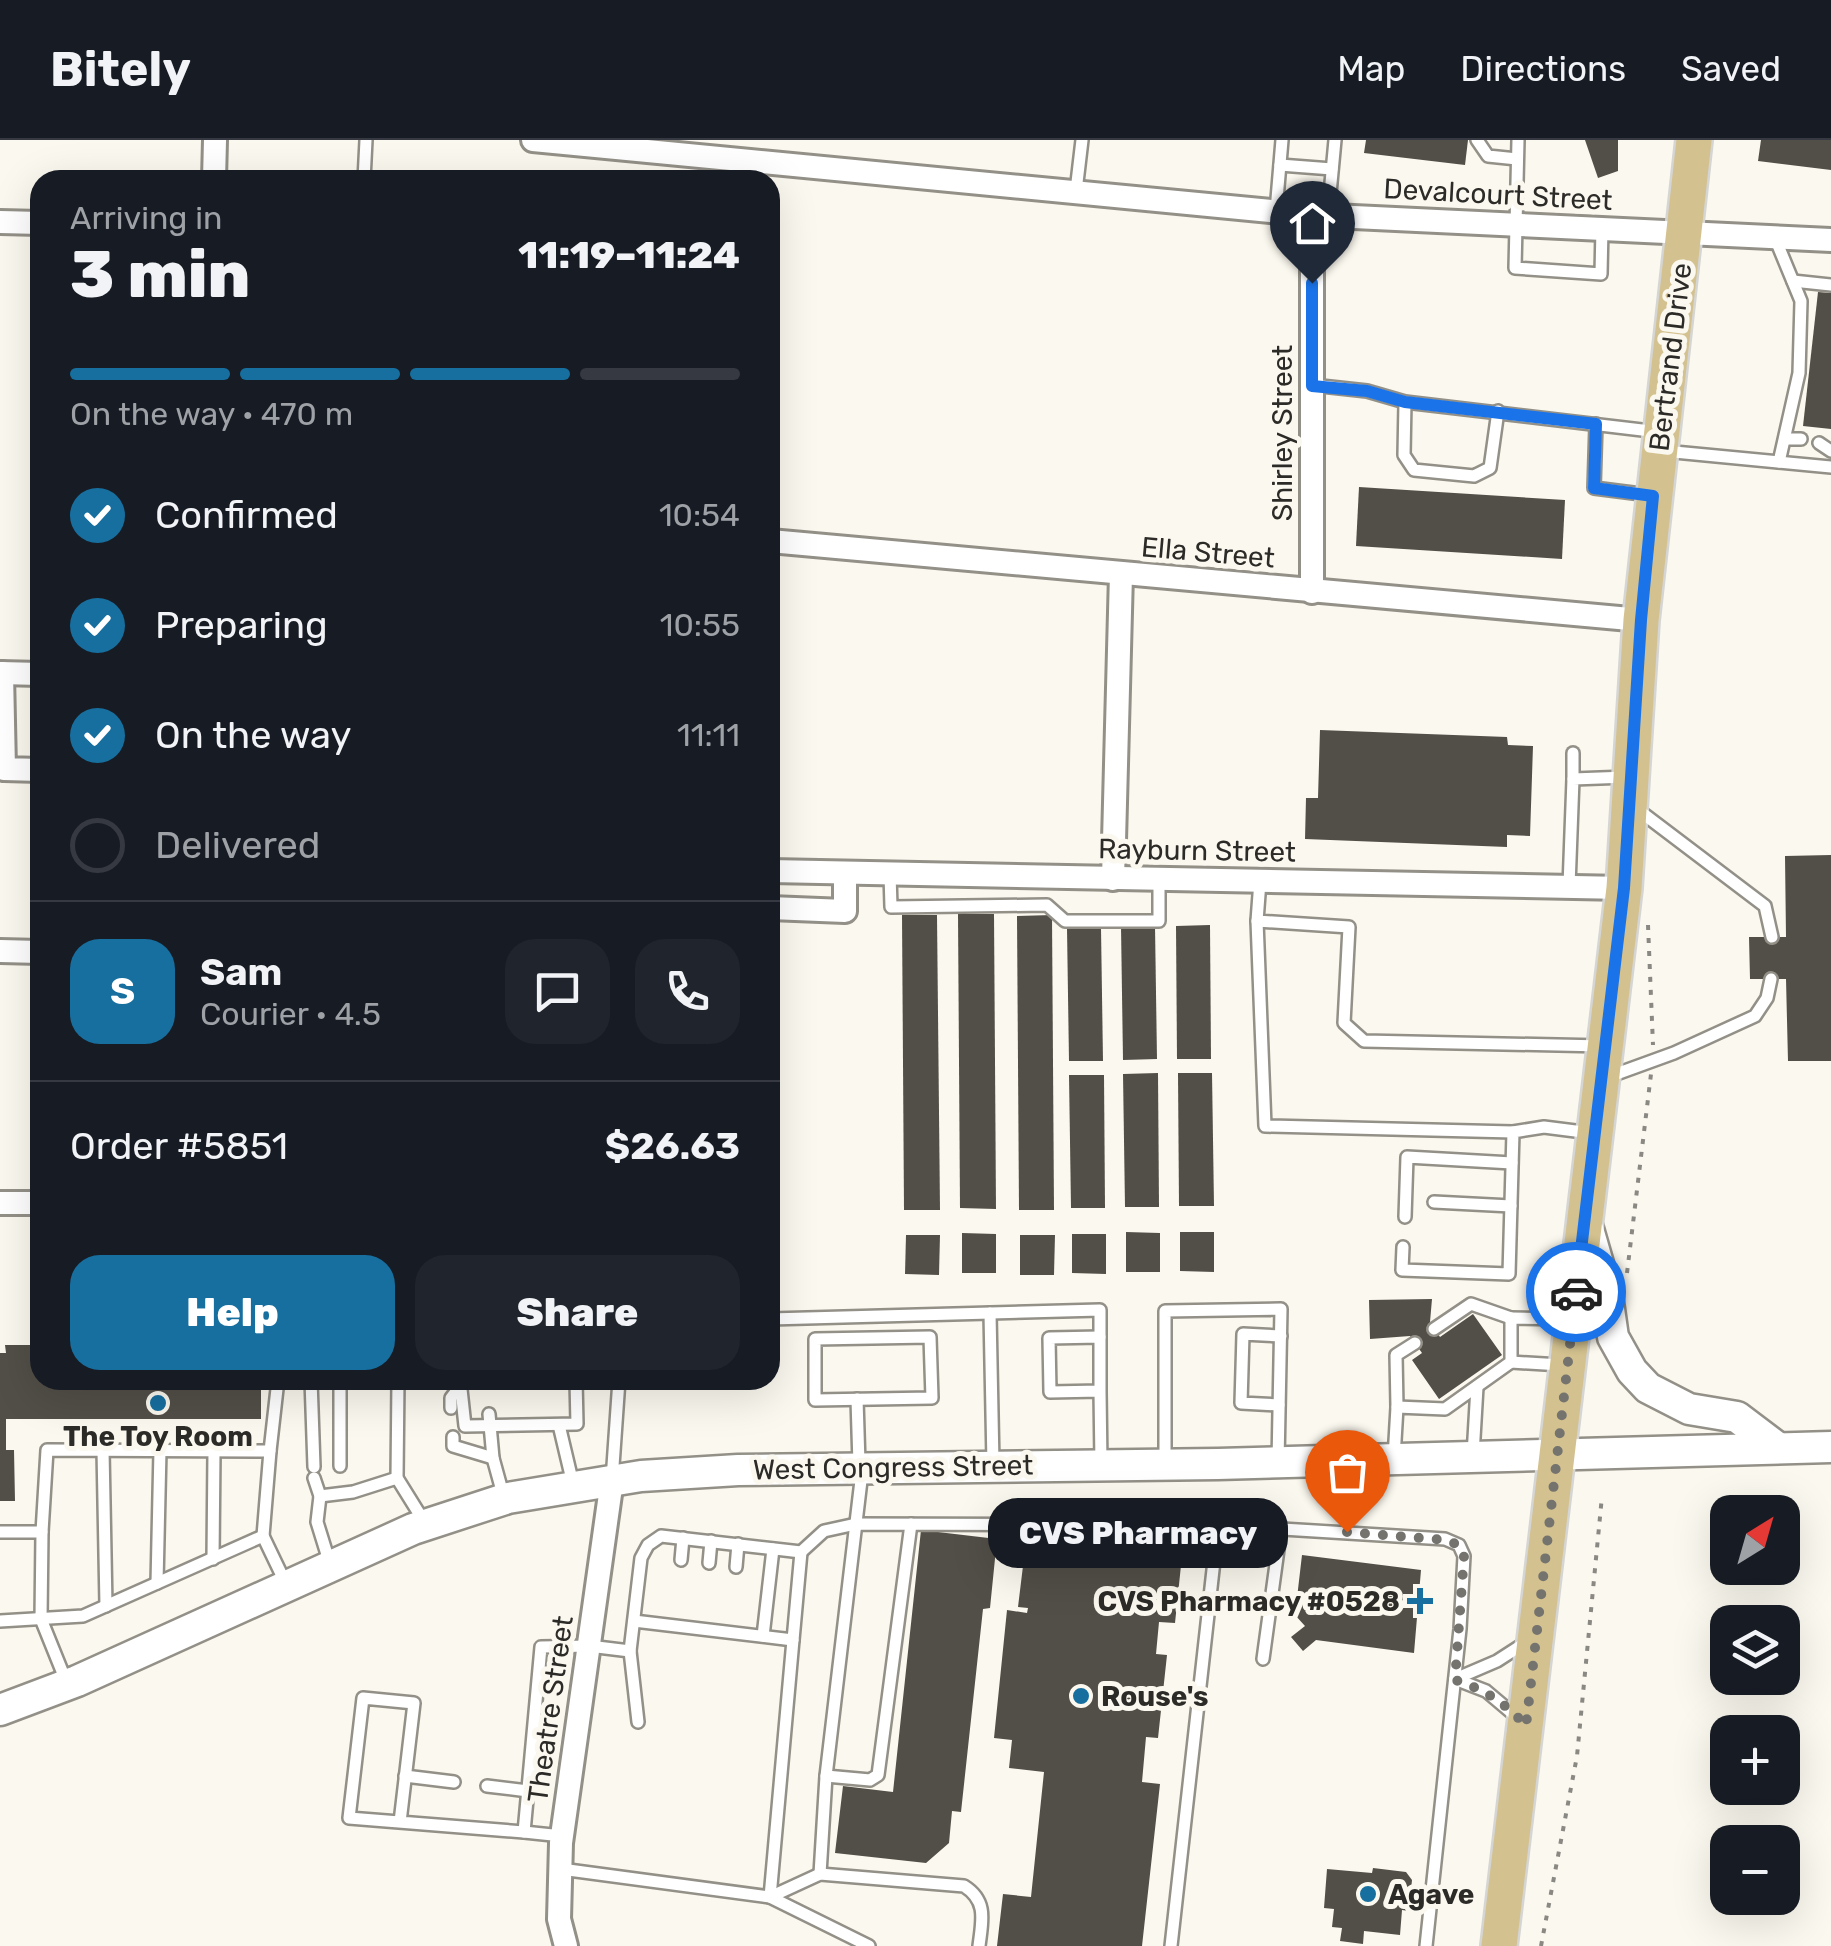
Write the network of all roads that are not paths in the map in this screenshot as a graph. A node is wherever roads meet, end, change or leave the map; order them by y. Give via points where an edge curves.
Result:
1 (215, 140) edge
2 (366, 140) edge
3 (534, 140) edge
4 (1082, 140) edge
5 (1282, 140) edge
6 (1335, 140) edge
7 (1477, 140) edge
8 (1518, 140) edge
9 (1694, 140) edge
10 (1517, 158) junction
11 (1280, 165) junction
12 (1332, 169) junction
13 (214, 170) edge
14 (364, 170) edge
15 (757, 170) edge
16 (780, 172) edge
17 (1076, 191) junction
18 (1276, 212) junction
19 (1320, 216) junction
20 (0, 222) edge
21 (30, 223) edge
22 (1517, 225) junction
23 (1602, 228) junction
24 (1684, 234) junction
25 (1774, 238) junction
26 (1831, 240) edge
27 (1793, 281) junction
28 (1831, 285) edge
29 (1312, 386) junction
30 (1405, 402) junction
31 (1498, 412) junction
32 (1596, 424) junction
33 (1786, 439) junction
34 (1801, 439) dead end
35 (1661, 442) junction
36 (1818, 443) dead end
37 (1831, 452) edge
38 (1779, 462) junction
39 (1831, 467) edge
40 (1653, 496) junction
41 (780, 542) edge
42 (1121, 574) junction
43 (1312, 592) junction
44 (1641, 620) junction
45 (1, 673) edge
46 (30, 674) edge
47 (1573, 753) dead end
48 (30, 770) edge
49 (1573, 778) junction
50 (1630, 791) junction
51 (780, 871) edge
52 (845, 872) junction
53 (890, 874) junction
54 (1047, 877) junction
55 (1113, 878) junction
56 (1159, 880) junction
57 (1260, 881) junction
58 (1569, 886) junction
59 (1636, 899) junction
60 (1047, 905) junction
61 (780, 909) edge
62 (1258, 921) junction
63 (1772, 937) dead end
64 (0, 951) edge
65 (30, 952) edge
66 (1771, 979) dead end
67 (1604, 1063) junction
68 (1513, 1132) junction
69 (1596, 1134) junction
70 (1512, 1163) junction
71 (1434, 1202) dead end
72 (0, 1203) edge
73 (30, 1203) edge
74 (1511, 1206) junction
75 (1405, 1218) dead end
76 (1585, 1218) junction
77 (1403, 1247) dead end
78 (990, 1313) junction
79 (1511, 1318) junction
80 (780, 1319) edge
81 (1573, 1319) junction
82 (1434, 1329) dead end
83 (1280, 1336) junction
84 (1100, 1337) junction
85 (1415, 1343) dead end
86 (1510, 1362) junction
87 (1567, 1365) junction
88 (1477, 1387) junction
89 (277, 1390) edge
90 (311, 1390) edge
91 (340, 1390) edge
92 (398, 1390) edge
93 (456, 1390) edge
94 (461, 1390) edge
95 (576, 1390) edge
96 (618, 1390) edge
97 (1100, 1391) junction
98 (857, 1399) junction
99 (1279, 1405) junction
100 (1397, 1407) junction
101 (451, 1408) dead end
102 (489, 1420) junction
103 (553, 1421) junction
104 (452, 1438) dead end
105 (1831, 1447) edge
106 (1778, 1448) junction
107 (103, 1450) junction
108 (160, 1450) junction
109 (214, 1451) junction
110 (270, 1451) junction
111 (1556, 1452) junction
112 (1473, 1455) junction
113 (493, 1458) junction
114 (1394, 1458) junction
115 (1278, 1462) junction
116 (1102, 1464) junction
117 (1165, 1464) junction
118 (994, 1465) junction
119 (861, 1468) junction
120 (397, 1478) junction
121 (612, 1480) junction
122 (573, 1486) junction
123 (337, 1494) junction
124 (320, 1496) junction
125 (504, 1500) junction
126 (426, 1524) junction
127 (856, 1524) junction
128 (911, 1524) junction
129 (1218, 1525) junction
130 (1281, 1528) junction
131 (0, 1532) edge
132 (42, 1532) junction
133 (263, 1536) junction
134 (683, 1538) junction
135 (712, 1542) junction
136 (738, 1544) junction
137 (773, 1548) junction
138 (802, 1552) junction
139 (212, 1558) junction
140 (681, 1560) dead end
141 (330, 1564) junction
142 (709, 1564) dead end
143 (736, 1567) dead end
144 (157, 1583) junction
145 (286, 1584) junction
146 (106, 1606) junction
147 (674, 1610) dead end
148 (703, 1614) dead end
149 (732, 1617) dead end
150 (42, 1619) junction
151 (0, 1620) edge
152 (634, 1621) junction
153 (672, 1626) junction
154 (702, 1629) junction
155 (730, 1632) junction
156 (763, 1636) junction
157 (1536, 1636) junction
158 (792, 1640) junction
159 (589, 1646) junction
160 (630, 1650) junction
161 (1263, 1659) dead end
162 (1455, 1680) junction
163 (68, 1685) junction
164 (0, 1710) edge
165 (638, 1722) dead end
166 (1526, 1726) junction
167 (406, 1776) junction
168 (826, 1776) junction
169 (454, 1782) dead end
170 (487, 1786) dead end
171 (528, 1791) junction
172 (400, 1822) junction
173 (524, 1832) junction
174 (562, 1836) junction
175 (560, 1869) junction
176 (820, 1874) junction
177 (770, 1898) junction
178 (566, 1946) edge
179 (869, 1946) edge
180 (979, 1946) edge
181 (1171, 1946) edge
182 (1426, 1946) edge
183 (1499, 1946) edge

1 - 13 street
2 - 14 lane
3 - 15 street, Devalcourt Street
4 - 17 lane
5 - 11 lane
6 - 12 lane
7 - 10 lane via 1488,156
8 - 10 lane
9 - 24 main road, Bertrand Drive
10 - 22 lane
11 - 12 lane
11 - 18 lane
12 - 19 lane
16 - 17 street, Devalcourt Street
17 - 18 street, Devalcourt Street
18 - 19 street, Devalcourt Street
19 - 22 street, Devalcourt Street
19 - 29 street, Shirley Street
20 - 21 street
22 - 23 street, Devalcourt Street
22 - 23 lane via 1515,268 1600,274
23 - 24 street, Devalcourt Street
24 - 25 street, Devalcourt Street
24 - 35 main road, Bertrand Drive
25 - 26 street, Devalcourt Street
25 - 27 lane
27 - 28 lane
27 - 33 lane via 1800,301 1799,373
29 - 30 lane
29 - 43 street, Shirley Street
30 - 31 lane
30 - 31 lane via 1404,455 1414,470 1474,476 1490,468
31 - 32 lane
32 - 35 lane
32 - 40 lane via 1594,488
33 - 34 lane
33 - 38 lane
35 - 38 lane
35 - 40 main road, Bertrand Drive
36 - 37 lane
38 - 39 lane
40 - 44 main road, Bertrand Drive
41 - 42 street, Ella Street
42 - 43 street, Ella Street
42 - 55 street
43 - 44 street, Ella Street
44 - 50 main road, Bertrand Drive
45 - 46 street
45 - 48 street via 4,769
47 - 49 lane
49 - 50 lane
49 - 58 lane
50 - 59 main road, Bertrand Drive
50 - 63 lane via 1765,906
51 - 52 street, Rayburn Street
52 - 53 street, Rayburn Street
52 - 61 street via 844,912
53 - 54 street, Rayburn Street
53 - 60 lane via 891,907
54 - 55 street, Rayburn Street
54 - 60 lane
55 - 56 street, Rayburn Street
56 - 57 street, Rayburn Street
56 - 60 lane via 1159,920 1065,921
57 - 58 street, Rayburn Street
57 - 62 lane
58 - 59 street, Rayburn Street
59 - 67 main road, Bertrand Drive
62 - 67 lane via 1350,927 1344,1024 1364,1041
62 - 68 lane via 1264,1126
64 - 65 street
66 - 67 lane via 1756,1016 1652,1061
67 - 69 main road, Bertrand Drive
68 - 69 lane via 1544,1127
68 - 70 lane
69 - 76 main road, Bertrand Drive
70 - 74 lane
70 - 75 lane via 1408,1158
71 - 74 lane
72 - 73 street
74 - 77 lane via 1509,1274 1402,1270
76 - 81 main road, Bertrand Drive
76 - 106 main road via 1613,1337 1632,1371 1648,1388 1689,1409 1738,1417
78 - 80 lane
78 - 84 lane via 1100,1310
78 - 118 lane
79 - 81 lane
79 - 82 lane via 1470,1304
79 - 86 lane
81 - 87 main road, Bertrand Drive
83 - 99 lane
83 - 99 lane via 1243,1334 1241,1403
83 - 117 lane via 1281,1309 1165,1311
84 - 97 lane
84 - 97 lane via 1049,1338 1050,1392
85 - 100 lane via 1396,1355
86 - 87 lane
86 - 88 lane via 1489,1371
87 - 111 main road, Bertrand Drive
88 - 100 lane via 1460,1391 1445,1409
88 - 112 lane
89 - 110 lane
90 - 124 lane
91 - 123 lane
92 - 120 lane
93 - 101 lane
94 - 102 lane via 465,1426
95 - 103 lane via 577,1424
96 - 121 lane
97 - 116 lane
98 - 98 lane via 932,1398 930,1337 815,1339 815,1400
98 - 119 lane
99 - 115 lane
100 - 114 lane
102 - 103 lane
102 - 113 lane
103 - 122 lane
104 - 113 lane via 453,1446
105 - 106 main road, West Congress Street
106 - 111 main road, West Congress Street
107 - 108 lane
107 - 132 lane via 47,1450
107 - 146 lane
108 - 109 lane
108 - 144 lane
109 - 110 lane
109 - 139 lane
110 - 133 lane
111 - 112 main road, West Congress Street
111 - 157 main road, Bertrand Drive
112 - 114 main road, West Congress Street
113 - 125 lane
114 - 115 main road, West Congress Street
115 - 117 main road, West Congress Street
116 - 117 main road, West Congress Street
116 - 118 main road, West Congress Street
118 - 119 main road, West Congress Street
119 - 121 main road, West Congress Street
119 - 127 lane
120 - 123 lane
120 - 126 lane
121 - 122 main road, West Congress Street
121 - 159 street, Theatre Street
122 - 125 main road, West Congress Street
123 - 124 lane
124 - 141 lane via 317,1522
125 - 126 main road, West Congress Street
126 - 141 main road, West Congress Street
127 - 128 lane
127 - 138 lane via 824,1532
127 - 168 lane
128 - 129 lane
128 - 168 lane via 878,1774 870,1780
129 - 130 lane
129 - 181 lane
130 - 161 lane
130 - 162 lane via 1459,1545 1464,1556
131 - 132 lane
132 - 150 lane
133 - 139 lane
133 - 145 lane
134 - 135 lane
134 - 140 lane
134 - 152 lane via 662,1536 648,1545
135 - 136 lane
135 - 142 lane
136 - 137 lane
136 - 143 lane
137 - 138 lane
137 - 156 lane
138 - 158 lane
139 - 144 lane
141 - 145 main road, West Congress Street
144 - 146 lane
145 - 163 main road, West Congress Street
146 - 150 lane via 82,1616
147 - 153 lane
148 - 154 lane
149 - 155 lane
150 - 151 lane
150 - 163 lane
152 - 153 lane
152 - 160 lane
153 - 154 lane
154 - 155 lane
155 - 156 lane
156 - 158 lane
157 - 162 lane
157 - 166 main road, Bertrand Drive
158 - 177 lane
159 - 160 lane
159 - 171 lane via 542,1648
159 - 174 street, Theatre Street
160 - 165 lane
162 - 166 lane via 1486,1691
162 - 182 lane
163 - 164 main road, West Congress Street
166 - 183 main road, Bertrand Drive
167 - 169 lane
167 - 172 lane
167 - 172 lane via 414,1703 363,1698 348,1818
168 - 176 lane
170 - 171 lane
171 - 173 lane
172 - 173 lane
173 - 174 lane
174 - 175 street, Theatre Street
175 - 177 lane
175 - 178 street, Theatre Street
176 - 177 lane
176 - 180 lane via 964,1886 984,1910
177 - 179 lane

